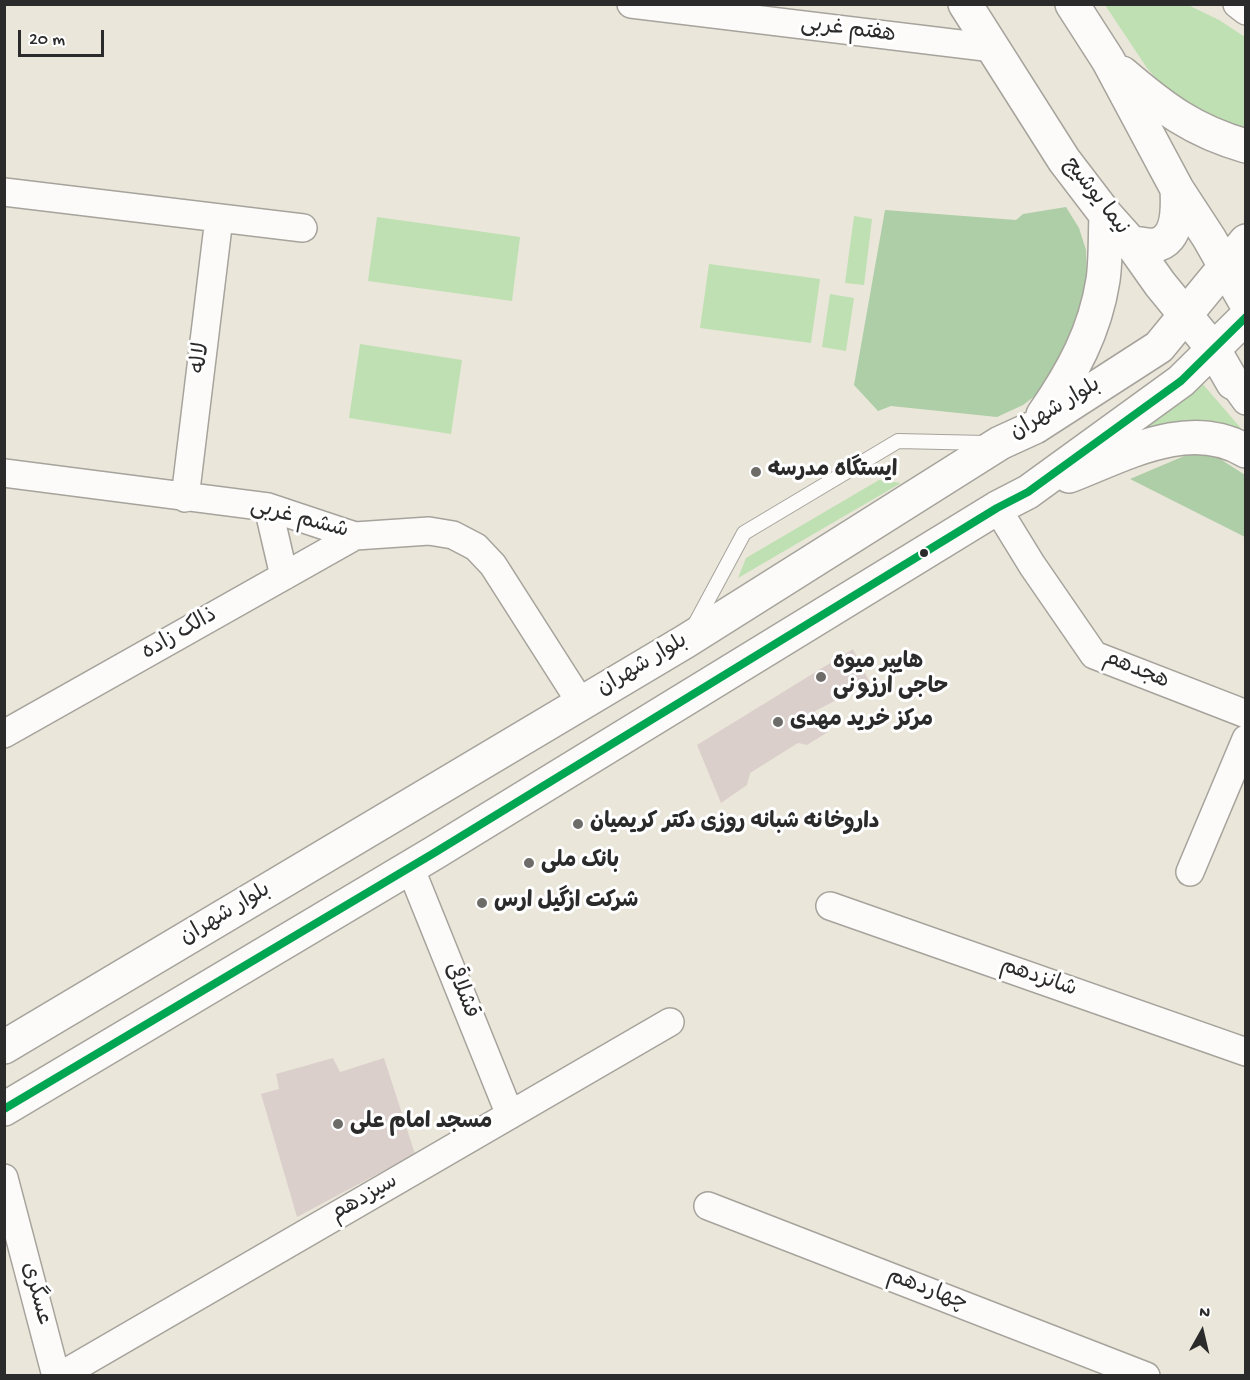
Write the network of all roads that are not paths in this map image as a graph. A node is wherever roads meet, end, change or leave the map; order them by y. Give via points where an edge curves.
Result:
1 (631, 4) edge
2 (965, 4) edge
3 (1072, 4) edge
4 (1237, 4) edge
5 (1245, 11) edge
6 (787, 14) edge
7 (993, 48) junction
8 (1108, 60) junction
9 (1245, 146) edge
10 (1177, 189) junction
11 (4, 192) edge
12 (1106, 215) junction
13 (219, 218) junction
14 (303, 228) dead end
15 (1245, 241) edge
16 (1131, 243) junction
17 (1224, 266) junction
18 (1245, 303) edge
19 (1186, 316) junction
20 (1245, 317) edge
21 (1214, 350) junction
22 (1239, 392) edge
23 (1035, 427) junction
24 (1000, 443) junction
25 (1245, 451) edge
26 (4, 473) edge
27 (1028, 492) junction
28 (185, 498) junction
29 (268, 507) junction
30 (997, 508) junction
31 (355, 536) junction
32 (284, 576) junction
33 (686, 641) junction
34 (581, 703) junction
35 (1245, 714) edge
36 (4, 734) edge
37 (1245, 739) edge
38 (410, 867) junction
39 (1190, 872) dead end
40 (830, 906) dead end
41 (670, 1022) dead end
42 (4, 1047) edge
43 (1245, 1052) edge
44 (4, 1108) edge
45 (510, 1115) junction
46 (4, 1178) edge
47 (708, 1206) dead end
48 (58, 1376) edge
49 (1146, 1376) edge

1 - 6 street, هفتم غربی
2 - 7 street, نیما یوشیج
3 - 8 street
4 - 5 street
6 - 7 street, هفتم غربی
7 - 12 street, نیما یوشیج via 1064,160
8 - 9 street via 1158,104 1190,124
8 - 10 street
10 - 16 street via 1178,207 1167,240 1155,245
10 - 17 street
11 - 13 street
12 - 16 street, نیما یوشیج
12 - 23 street via 1103,279 1087,342 1067,381
13 - 14 street
13 - 28 street, لاله
15 - 17 street, بلوار شهران
16 - 19 street, نیما یوشیج
17 - 18 street
17 - 19 street, بلوار شهران
19 - 21 street, نیما یوشیج
19 - 23 street, بلوار شهران via 1159,347
20 - 21 street, بلوار شهران
21 - 22 street, نیما یوشیج
21 - 27 street, بلوار شهران via 1181,381
23 - 24 street, بلوار شهران
24 - 33 street, بلوار شهران
24 - 33 lane via 898,441 744,533
25 - 27 street via 1231,443 1176,438 1153,443
26 - 28 street, ششم غربی
27 - 30 street, بلوار شهران
28 - 29 street, ششم غربی
29 - 31 street, ششم غربی
29 - 32 street
30 - 35 street, هجدهم via 1094,655
30 - 38 street, بلوار شهران
31 - 32 street, ذالک زاده
31 - 34 street, ششم غربی via 429,531 453,535 476,547 494,565
32 - 36 street, ذالک زاده
33 - 34 street, بلوار شهران
34 - 42 street, بلوار شهران
37 - 39 street
38 - 44 street, بلوار شهران
38 - 45 street, قشلاقی
40 - 43 street, شانزدهم
41 - 45 street, سیزدهم
45 - 48 street, سیزدهم
46 - 48 street, عسگری
47 - 49 street, چهاردهم

